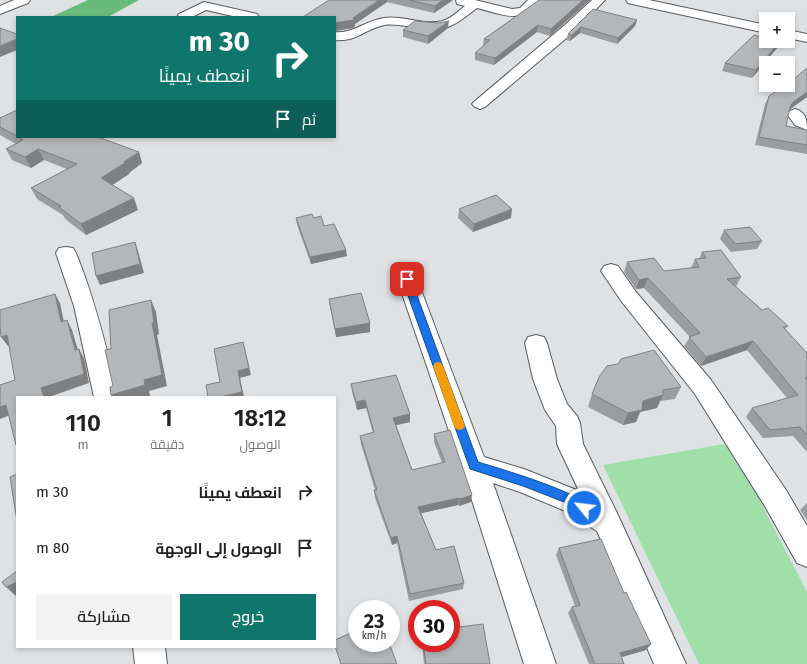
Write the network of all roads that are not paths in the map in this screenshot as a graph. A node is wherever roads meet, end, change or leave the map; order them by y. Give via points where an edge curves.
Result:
1 (24, 0) edge
2 (458, 0) edge
3 (535, 0) edge
4 (599, 0) edge
5 (632, 0) edge
6 (190, 2) dead end
7 (209, 3) edge
8 (475, 4) junction
9 (0, 10) edge
10 (184, 16) edge
11 (250, 16) edge
12 (759, 27) edge
13 (795, 35) edge
14 (336, 36) edge
15 (807, 38) edge
16 (480, 104) dead end
17 (795, 114) dead end
18 (807, 125) edge
19 (66, 253) dead end
20 (611, 271) dead end
21 (407, 279) dead end
22 (536, 343) dead end
23 (106, 396) edge
24 (474, 466) junction
25 (607, 522) junction
26 (807, 553) edge
27 (149, 648) edge
28 (151, 664) edge
29 (540, 664) edge
30 (670, 664) edge

1 - 9 street
2 - 8 street
3 - 8 street via 520,12 506,12
4 - 16 street
5 - 12 street
6 - 7 street
7 - 10 street
7 - 11 street
8 - 14 street via 447,24 381,21 348,37
13 - 15 street
17 - 18 street
19 - 23 street via 78,280 95,341
20 - 26 street via 629,297 703,387 776,499
21 - 24 street
22 - 25 street via 545,379 557,410 568,423 570,444
24 - 25 street via 524,481 573,501
24 - 29 street
25 - 30 street
27 - 28 street

